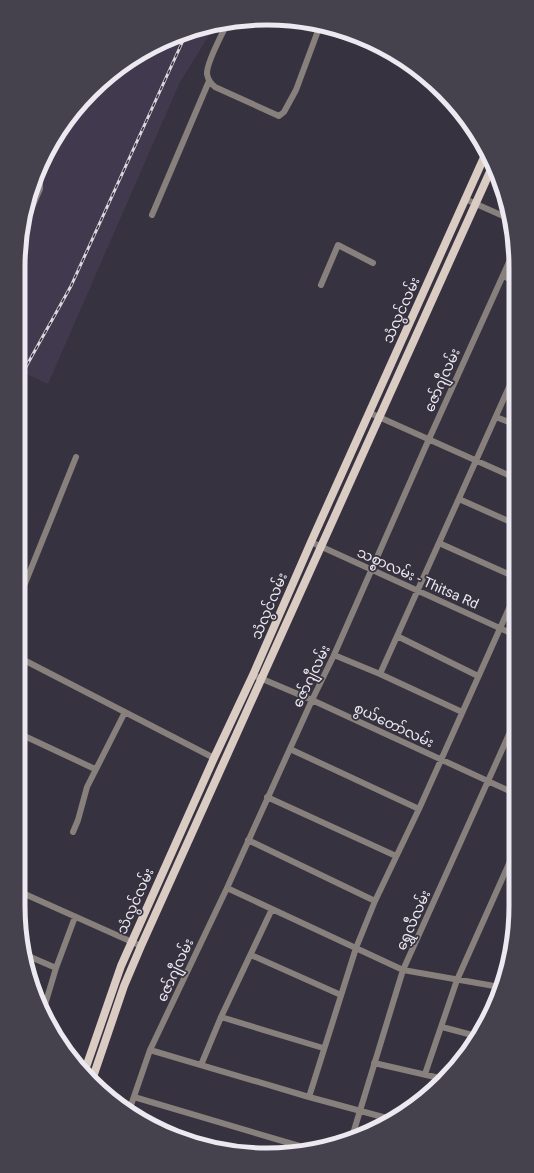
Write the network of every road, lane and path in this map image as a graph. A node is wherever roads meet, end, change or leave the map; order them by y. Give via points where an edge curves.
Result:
1 (225, 29) edge
2 (318, 31) edge
3 (209, 81) junction
4 (483, 159) edge
5 (490, 172) edge
6 (40, 184) edge
7 (465, 199) junction
8 (476, 204) junction
9 (33, 206) edge
10 (152, 215) dead end
11 (503, 216) edge
12 (373, 263) dead end
13 (509, 263) edge
14 (503, 276) junction
15 (509, 279) edge
16 (321, 285) dead end
17 (417, 307) junction
18 (427, 312) junction
19 (509, 387) edge
20 (370, 413) junction
21 (379, 417) junction
22 (496, 417) junction
23 (509, 422) edge
24 (429, 439) junction
25 (76, 457) dead end
26 (476, 460) junction
27 (509, 475) edge
28 (459, 499) junction
29 (509, 521) edge
30 (311, 542) junction
31 (439, 543) junction
32 (320, 546) junction
33 (372, 570) junction
34 (509, 574) edge
35 (25, 584) edge
36 (418, 590) junction
37 (509, 608) edge
38 (500, 628) junction
39 (509, 632) edge
40 (397, 636) junction
41 (334, 655) junction
42 (25, 661) edge
43 (380, 674) junction
44 (253, 675) junction
45 (478, 676) junction
46 (261, 679) junction
47 (312, 700) junction
48 (125, 712) junction
49 (462, 712) junction
50 (509, 735) edge
51 (25, 736) edge
52 (290, 749) junction
53 (214, 758) junction
54 (441, 760) junction
55 (95, 769) junction
56 (488, 782) junction
57 (509, 791) edge
58 (267, 797) junction
59 (193, 805) junction
60 (202, 809) junction
61 (419, 809) junction
62 (73, 832) dead end
63 (248, 840) junction
64 (396, 856) junction
65 (509, 864) edge
66 (226, 888) junction
67 (25, 894) edge
68 (375, 901) junction
69 (272, 909) junction
70 (75, 918) junction
71 (132, 942) junction
72 (141, 946) junction
73 (356, 948) junction
74 (251, 955) junction
75 (31, 957) edge
76 (56, 968) junction
77 (403, 970) junction
78 (457, 980) junction
79 (495, 986) edge
80 (340, 995) junction
81 (45, 1004) edge
82 (221, 1017) junction
83 (442, 1026) junction
84 (472, 1035) edge
85 (323, 1048) junction
86 (150, 1050) junction
87 (374, 1063) junction
88 (84, 1065) edge
89 (201, 1065) junction
90 (426, 1074) junction
91 (94, 1075) edge
92 (438, 1077) edge
93 (134, 1097) junction
94 (309, 1097) junction
95 (131, 1106) edge
96 (359, 1111) junction
97 (385, 1118) edge
98 (353, 1132) edge
99 (299, 1146) edge

1 - 3 street via 206,72
2 - 3 street via 296,90 279,116 215,87
3 - 10 street
4 - 7 main road, သံလွင်လမ်း
5 - 8 main road, သံလွင်လမ်း
6 - 9 street
7 - 8 street
7 - 17 main road, သံလွင်လမ်း
8 - 11 street
8 - 18 main road, သံလွင်လမ်း
12 - 16 street via 338,246
13 - 14 street, ဇော်ဂျီလမ်း
14 - 15 street
14 - 24 street, ဇော်ဂျီလမ်း
17 - 18 main road
17 - 20 main road, သံလွင်လမ်း
18 - 21 main road, သံလွင်လမ်း
19 - 22 street
20 - 21 street
20 - 30 main road, သံလွင်လမ်း
21 - 24 street
21 - 32 main road, သံလွင်လမ်း
22 - 23 street
22 - 26 street
24 - 26 street
24 - 33 street, ဇော်ဂျီလမ်း
25 - 35 street
26 - 27 street
26 - 28 street
28 - 29 street
28 - 31 street
30 - 32 street, သစ္စာလမ်း - Thitsa Rd
30 - 44 main road, သံလွင်လမ်း
31 - 34 street
31 - 36 street
32 - 33 street, သစ္စာလမ်း - Thitsa Rd
32 - 46 main road, သံလွင်လမ်း
33 - 36 street, သစ္စာလမ်း - Thitsa Rd
33 - 41 street, ဇော်ဂျီလမ်း
36 - 38 street, သစ္စာလမ်း - Thitsa Rd
36 - 40 street
37 - 38 street
38 - 39 street, သစ္စာလမ်း - Thitsa Rd
38 - 45 street
40 - 43 street
40 - 45 street
41 - 43 street
41 - 47 street, ဇော်ဂျီလမ်း
42 - 48 street
43 - 49 street
44 - 46 street, စွယ်တော်လမ်း
44 - 53 main road, သံလွင်လမ်း
45 - 49 street
46 - 47 street, စွယ်တော်လမ်း
46 - 60 main road, သံလွင်လမ်း
47 - 52 street, ဇော်ဂျီလမ်း
47 - 54 street, စွယ်တော်လမ်း
48 - 53 street
48 - 55 street
49 - 54 street
50 - 56 street, ရွှေလီလမ်း
51 - 55 street
52 - 58 street, ဇော်ဂျီလမ်း
52 - 61 street
53 - 59 main road, သံလွင်လမ်း
54 - 56 street, စွယ်တော်လမ်း
54 - 61 street
55 - 62 street
56 - 57 street, စွယ်တော်လမ်း
56 - 77 street, ရွှေလီလမ်း
58 - 63 street, ဇော်ဂျီလမ်း
58 - 64 street
59 - 60 main road
59 - 71 main road, သံလွင်လမ်း
60 - 72 main road, သံလွင်လမ်း
61 - 64 street
63 - 66 street, ဇော်ဂျီလမ်း
63 - 68 street
64 - 68 street
65 - 78 street
66 - 69 street
66 - 86 street, ဇော်ဂျီလမ်း
67 - 70 street
68 - 73 street
69 - 73 street
69 - 74 street
70 - 71 street
70 - 76 street
71 - 72 street
71 - 88 main road, သံလွင်လမ်း
72 - 91 main road, သံလွင်လမ်း
73 - 77 street
73 - 80 street
74 - 80 street
74 - 82 street
75 - 76 street
76 - 81 street
77 - 78 street
77 - 87 street, ရွှေလီလမ်း
78 - 79 street
78 - 83 street
80 - 85 street
82 - 85 street
82 - 89 street
83 - 84 street
83 - 90 street
85 - 94 street
86 - 89 street
86 - 93 street, ဇော်ဂျီလမ်း
87 - 90 street
87 - 96 street, ရွှေလီလမ်း
89 - 94 street
90 - 92 street
93 - 95 street, ဇော်ဂျီလမ်း
93 - 99 street
94 - 96 street
96 - 97 street
96 - 98 street, ရွှေလီလမ်း

